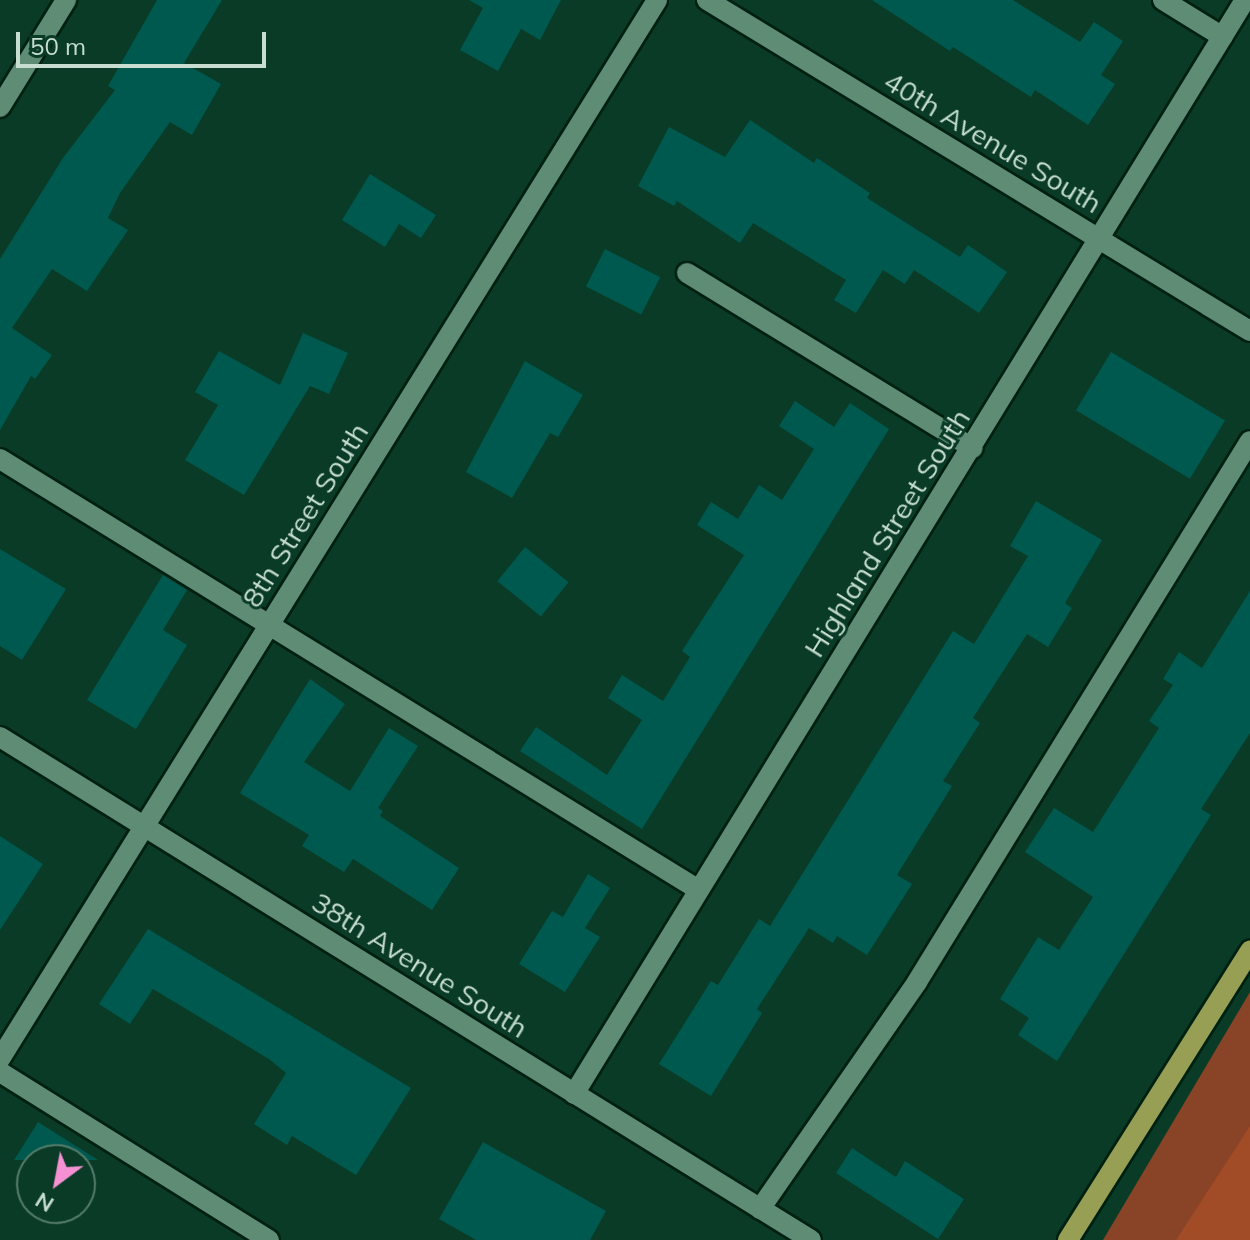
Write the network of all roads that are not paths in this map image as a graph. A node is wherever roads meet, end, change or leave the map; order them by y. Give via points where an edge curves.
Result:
1 (66, 0) edge
2 (657, 0) edge
3 (707, 0) edge
4 (1163, 0) edge
5 (1245, 0) edge
6 (1223, 37) junction
7 (0, 107) edge
8 (1101, 241) junction
9 (687, 273) dead end
10 (1250, 331) edge
11 (1250, 441) edge
12 (973, 448) junction
13 (0, 459) edge
14 (268, 628) junction
15 (0, 737) edge
16 (146, 826) junction
17 (699, 890) junction
18 (1250, 951) edge
19 (0, 1059) edge
20 (0, 1072) edge
21 (574, 1094) junction
22 (760, 1209) junction
23 (269, 1240) edge
24 (811, 1240) edge
25 (1068, 1240) edge

1 - 7 street
2 - 14 street, 8th Street South
3 - 8 street, 40th Avenue South
4 - 6 street
5 - 6 street, Highland Street South
6 - 8 street, Highland Street South
8 - 10 street, 40th Avenue South
8 - 12 street, Highland Street South
9 - 12 street
11 - 22 street via 917,982
12 - 17 street, Highland Street South
13 - 14 street
14 - 16 street, 8th Street South
14 - 17 street
15 - 16 street, 38th Avenue South
16 - 19 street, 8th Street South
16 - 21 street, 38th Avenue South
17 - 21 street, Highland Street South
18 - 25 main road
20 - 23 street
21 - 22 street, 38th Avenue South
22 - 24 street, 38th Avenue South

